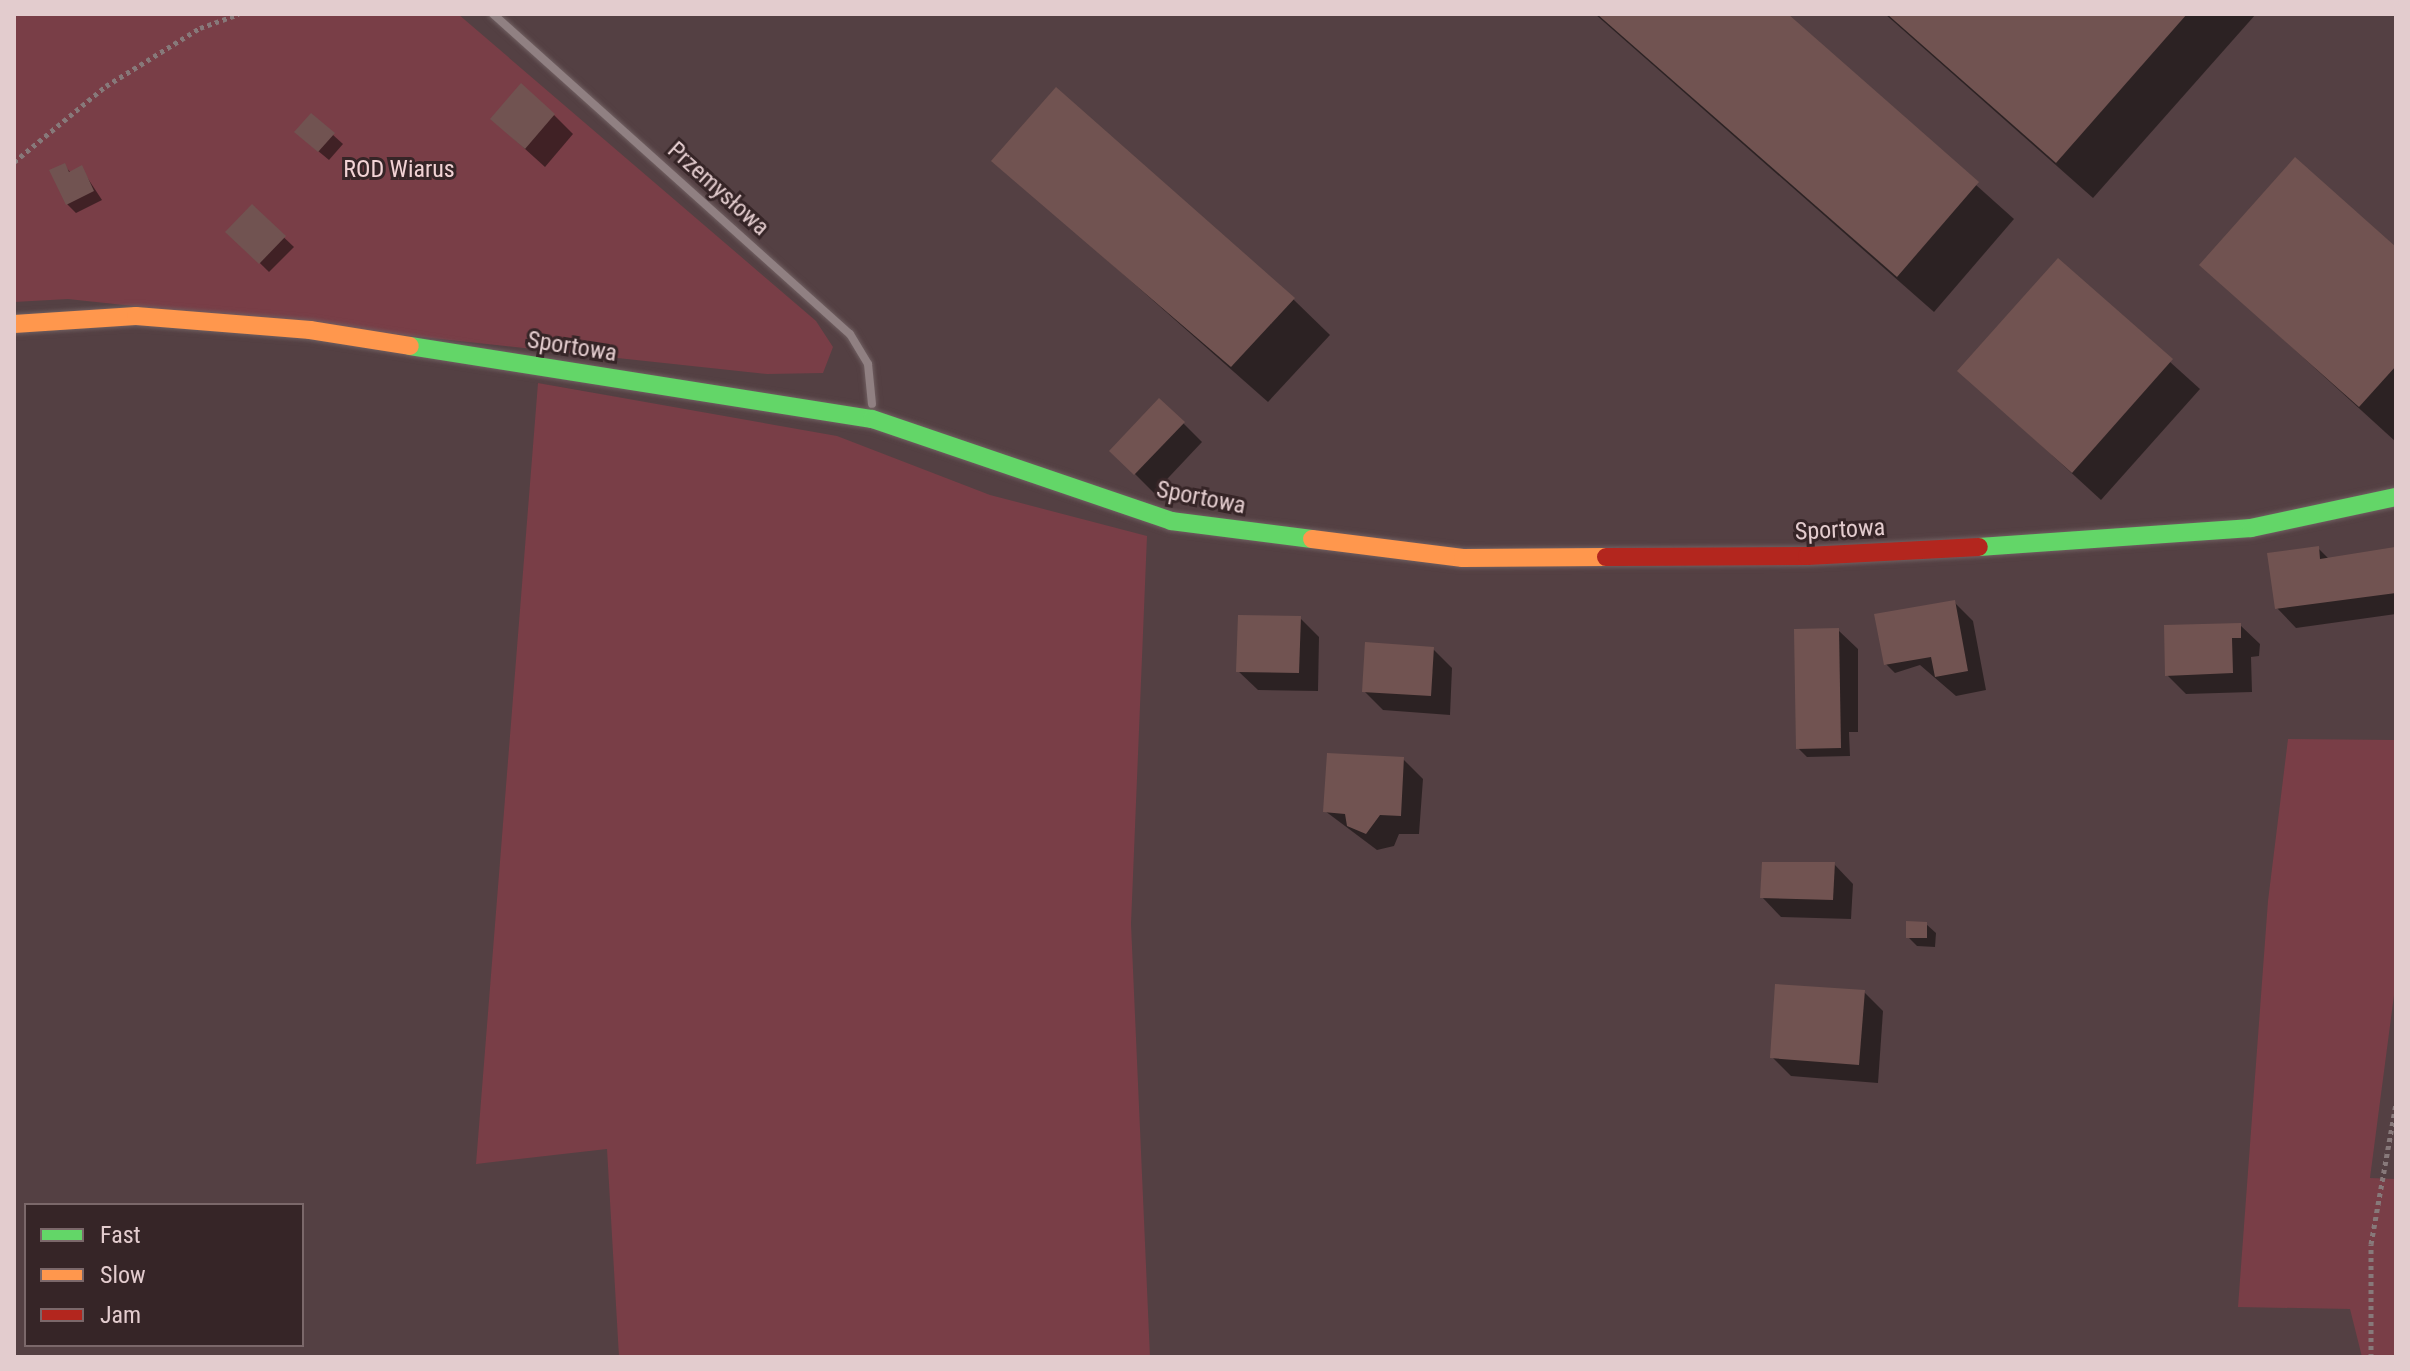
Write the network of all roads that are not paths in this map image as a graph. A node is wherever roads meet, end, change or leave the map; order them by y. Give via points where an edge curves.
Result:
1 (493, 14) edge
2 (14, 324) edge
3 (872, 419) junction
4 (2396, 497) edge

1 - 3 street, Przemysłowa via 850,334 868,364
2 - 3 street, Sportowa via 136,316 310,330
3 - 4 street, Sportowa via 1171,521 1463,558 1763,557 2098,541 2251,528

